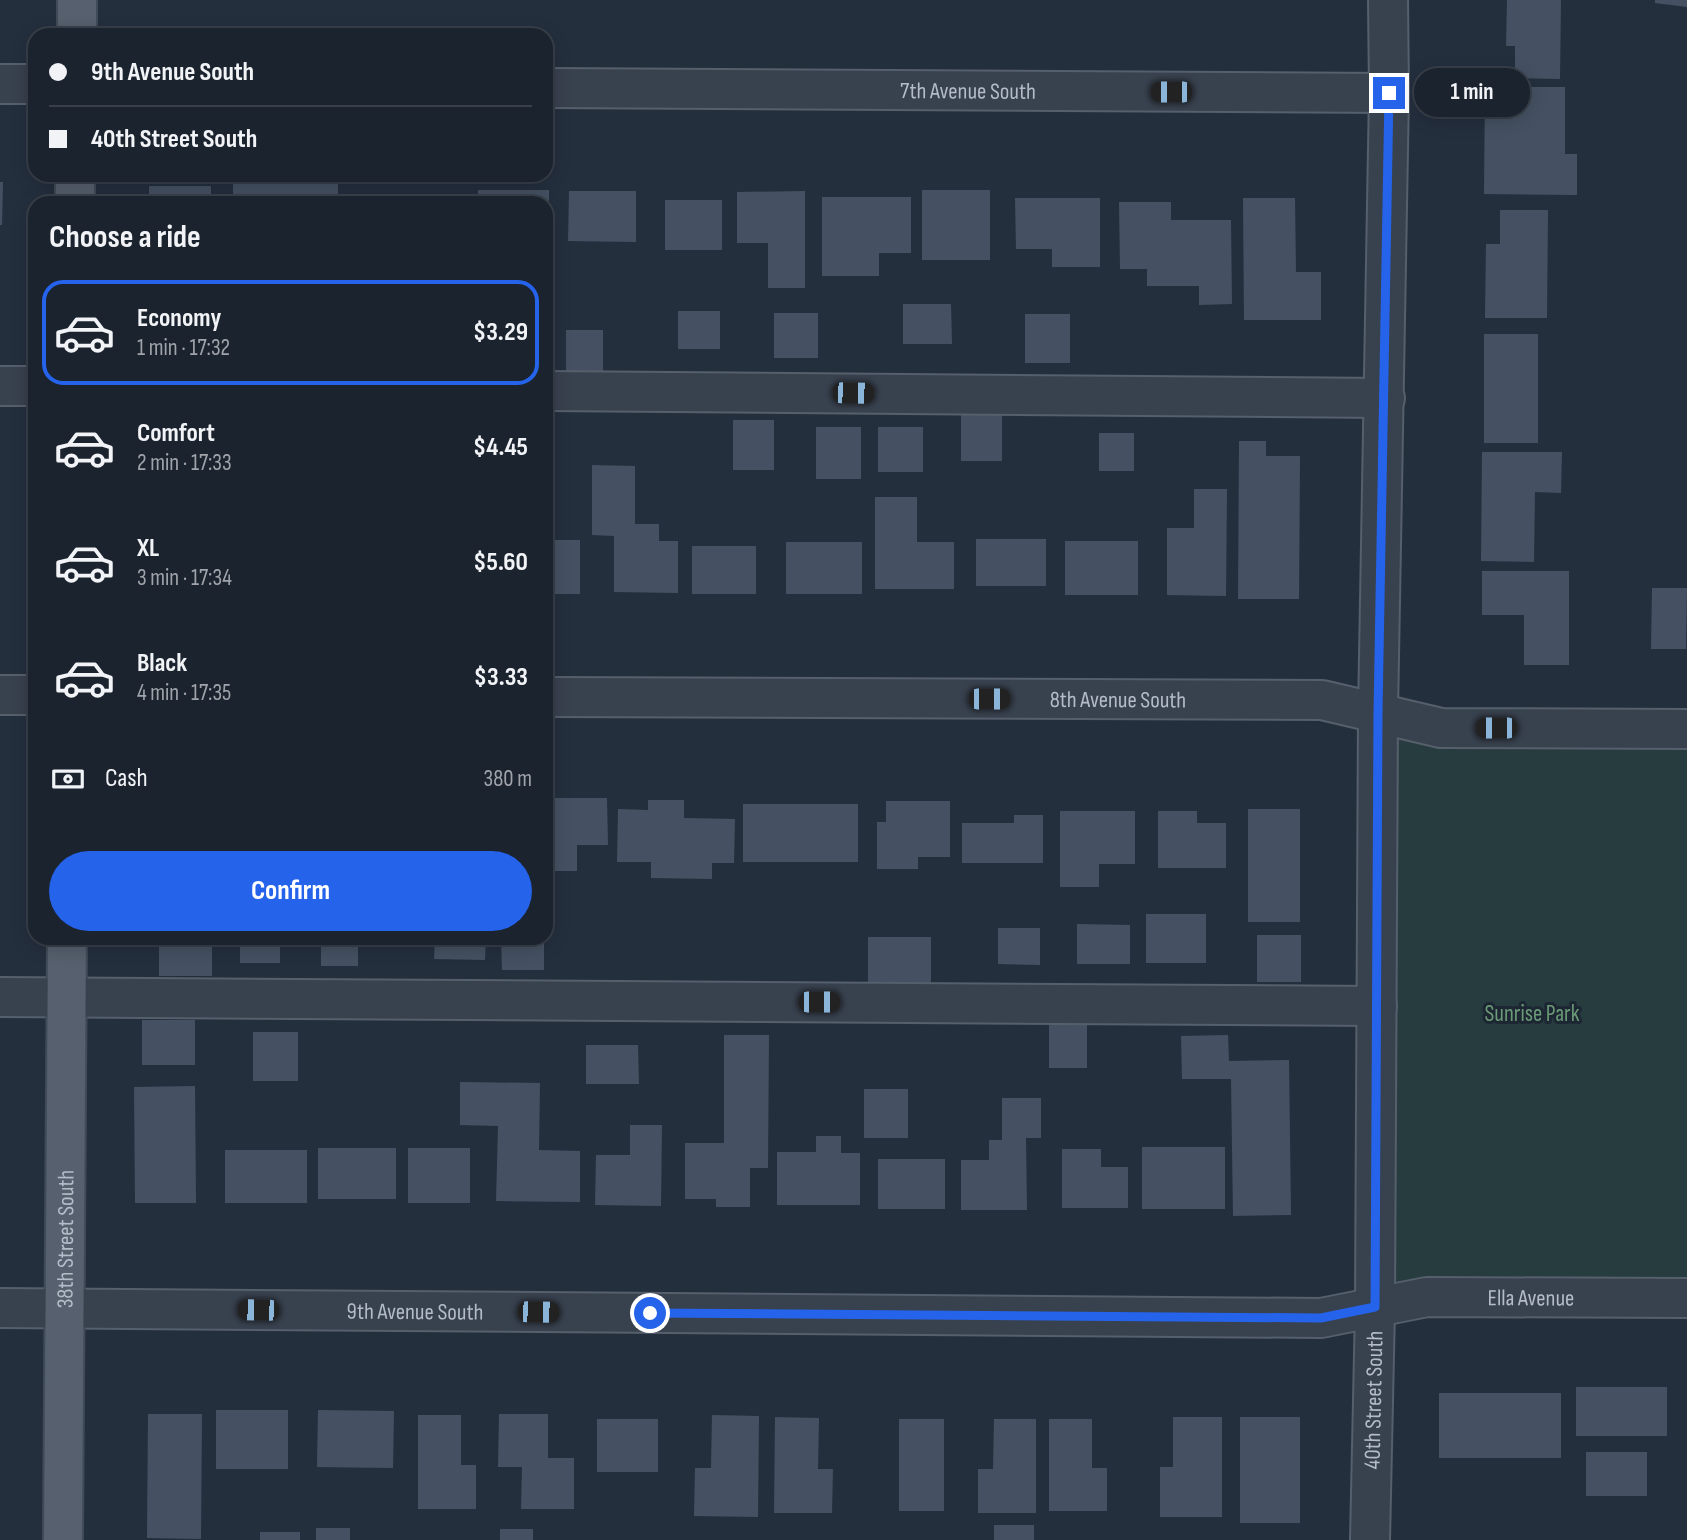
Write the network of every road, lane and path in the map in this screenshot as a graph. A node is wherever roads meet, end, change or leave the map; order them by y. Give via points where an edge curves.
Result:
1 (77, 0) edge
2 (1388, 0) edge
3 (77, 28) edge
4 (0, 83) edge
5 (28, 84) edge
6 (553, 88) edge
7 (1389, 93) junction
8 (0, 386) edge
9 (28, 386) edge
10 (553, 391) edge
11 (1385, 398) junction
12 (0, 695) edge
13 (28, 695) edge
14 (553, 697) edge
15 (1378, 713) junction
16 (1687, 729) edge
17 (66, 945) edge
18 (0, 997) edge
19 (66, 997) junction
20 (1377, 1006) junction
21 (1687, 1298) edge
22 (1375, 1307) junction
23 (0, 1308) edge
24 (62, 1308) junction
25 (63, 1540) edge
26 (1370, 1540) edge

1 - 3 main road
2 - 7 street, 40th Street South
4 - 5 street
6 - 7 street, 7th Avenue South
7 - 11 street, 40th Street South
8 - 9 street
10 - 11 street
11 - 15 street, 40th Street South
12 - 13 street
14 - 15 street, 8th Avenue South via 1322,700
15 - 16 street, 8th Avenue South via 1441,728
15 - 20 street, 40th Street South
17 - 19 main road, 38th Street South
18 - 19 street
19 - 20 street
19 - 24 main road, 38th Street South
20 - 22 street, 40th Street South
21 - 22 street, Ella Avenue via 1426,1297
22 - 24 street, 9th Avenue South via 1321,1318
22 - 26 street, 40th Street South
23 - 24 street, 9th Avenue South
24 - 25 main road, 38th Street South

